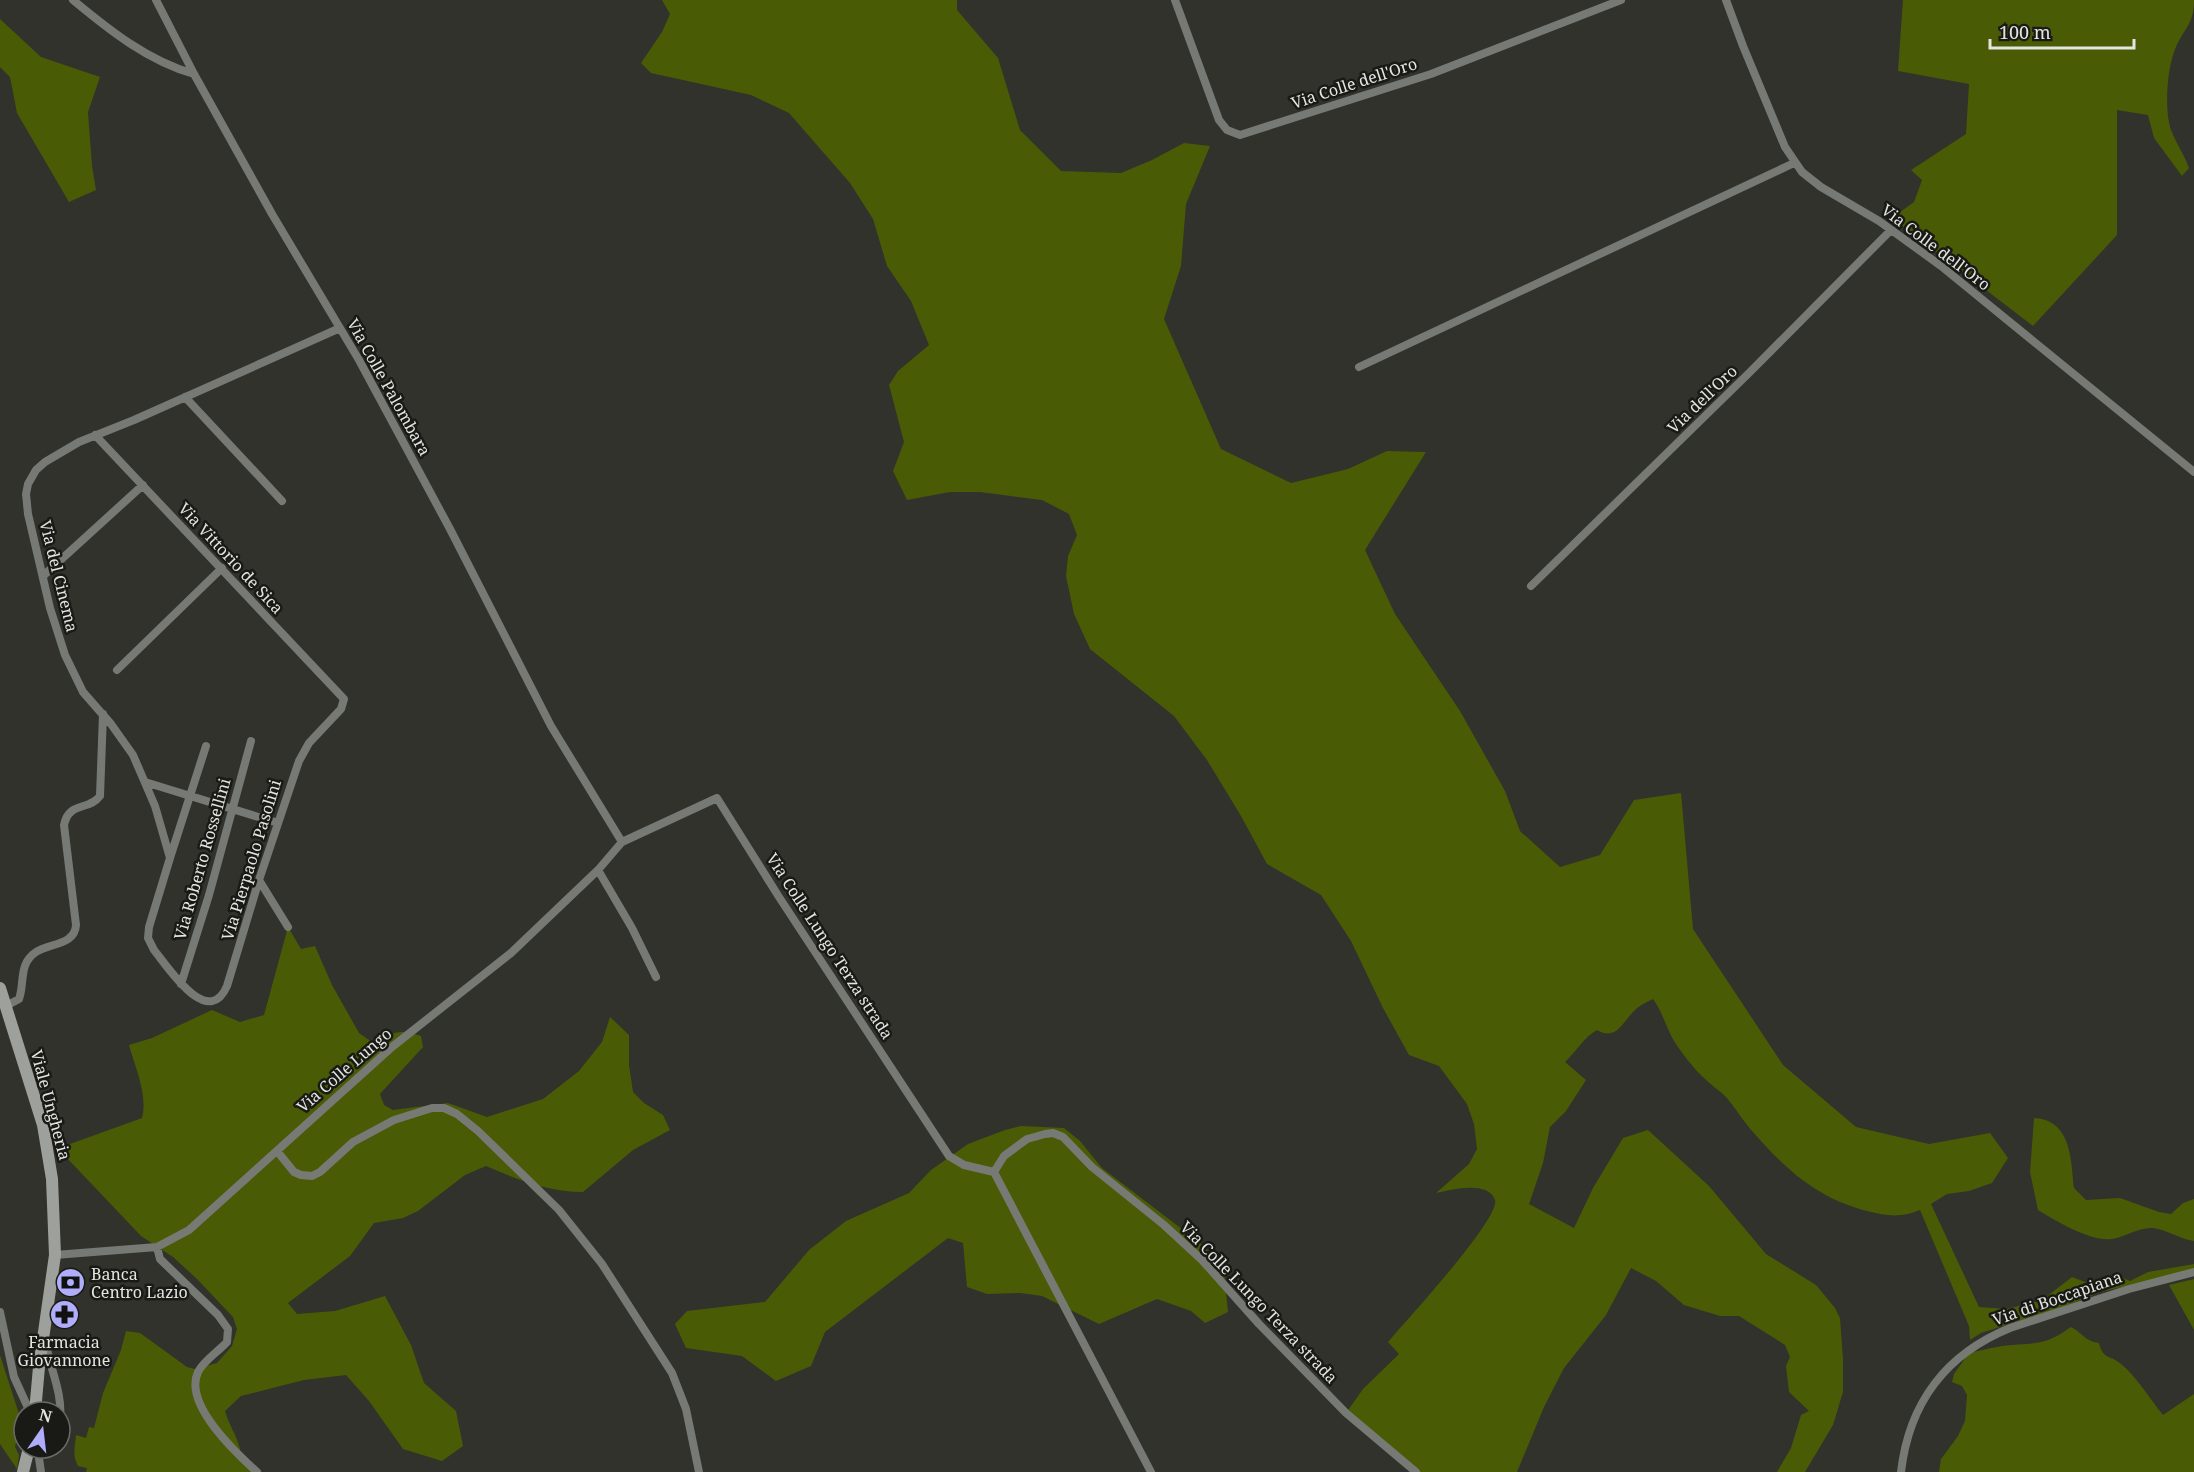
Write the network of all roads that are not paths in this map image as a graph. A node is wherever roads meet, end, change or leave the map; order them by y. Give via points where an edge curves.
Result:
1 (73, 0) edge
2 (156, 0) edge
3 (1175, 0) edge
4 (1621, 0) edge
5 (1726, 0) edge
6 (194, 74) junction
7 (1794, 163) junction
8 (1891, 230) junction
9 (340, 328) junction
10 (1359, 367) dead end
11 (185, 397) junction
12 (95, 435) junction
13 (2194, 472) edge
14 (143, 485) junction
15 (282, 501) dead end
16 (222, 568) junction
17 (43, 576) junction
18 (1531, 586) dead end
19 (117, 670) dead end
20 (344, 701) joint
21 (103, 714) junction
22 (251, 741) dead end
23 (206, 746) dead end
24 (145, 782) junction
25 (191, 796) junction
26 (233, 809) junction
27 (278, 823) junction
28 (622, 842) junction
29 (170, 858) junction
30 (598, 870) junction
31 (259, 880) junction
32 (288, 927) dead end
33 (656, 977) dead end
34 (181, 984) junction
35 (0, 988) edge
36 (6, 1006) junction
37 (277, 1151) junction
38 (994, 1172) junction
39 (157, 1247) junction
40 (55, 1255) junction
41 (2194, 1272) edge
42 (0, 1312) edge
43 (44, 1366) junction
44 (23, 1400) edge
45 (37, 1400) edge
46 (59, 1400) edge
47 (256, 1472) edge
48 (699, 1472) edge
49 (1151, 1472) edge
50 (1416, 1472) edge
51 (1900, 1472) edge

1 - 6 street via 141,50
2 - 6 street, Via Colle Palombara
3 - 4 street, Via Colle dell'Oro via 1219,120 1227,130 1240,135 1431,74
5 - 7 street, Via Colle dell'Oro
6 - 9 street, Via Colle Palombara
7 - 8 street, Via Colle dell'Oro via 1812,180
7 - 10 street
8 - 13 street, Via Colle dell'Oro via 1941,266
8 - 18 street, Via dell'Oro
9 - 11 street, Via del Cinema
9 - 28 street, Via Colle Palombara via 551,726
11 - 12 street, Via del Cinema
11 - 15 street
12 - 14 street, Via Vittorio de Sica
12 - 17 street, Via del Cinema via 45,462 28,484 27,508
14 - 16 street, Via Vittorio de Sica
14 - 17 street
16 - 19 street
16 - 20 street, Via Vittorio de Sica
17 - 21 street, Via del Cinema via 71,671 82,692
20 - 27 street, Via Pierpaolo Pasolini via 303,752
21 - 24 street, Via del Cinema via 127,745
21 - 36 street via 100,796 71,811 64,825 75,930 70,938 29,958 22,973 19,999
22 - 26 street, Via Roberto Rossellini
23 - 25 street
24 - 25 street
24 - 29 street, Via del Cinema
25 - 26 street
25 - 29 street
26 - 27 street
26 - 34 street, Via Roberto Rossellini
27 - 31 street, Via Pierpaolo Pasolini
28 - 30 street, Via Colle Lungo
28 - 38 street, Via Colle Lungo Terza strada via 717,798 950,1156 964,1165
29 - 34 street via 148,938
30 - 33 street
30 - 37 street, Via Colle Lungo via 511,953 392,1047
31 - 32 street
31 - 34 street, Via Pierpaolo Pasolini via 222,995 213,1000 201,999
35 - 36 main road, Viale Ungheria
36 - 40 main road, Viale Ungheria via 49,1154
37 - 39 street, Via Colle Lungo via 189,1230
37 - 48 street via 294,1172 312,1176 353,1142 394,1120 432,1108 457,1114 560,1210 602,1264 672,1373 686,1409
38 - 49 street
38 - 50 street, Via Colle Lungo Terza strada via 1004,1156 1027,1139 1053,1133 1063,1137 1092,1167 1202,1260 1346,1413
39 - 40 street, Via Colle Lungo
39 - 47 street via 160,1259 228,1329 227,1342 198,1371 196,1391 216,1429
40 - 43 main road, Viale Ungheria
41 - 51 street, Via di Boccapiana via 2010,1328 1968,1349 1923,1400 1906,1441
42 - 44 street via 14,1377
43 - 45 main road, Viale Ungheria
43 - 46 street

